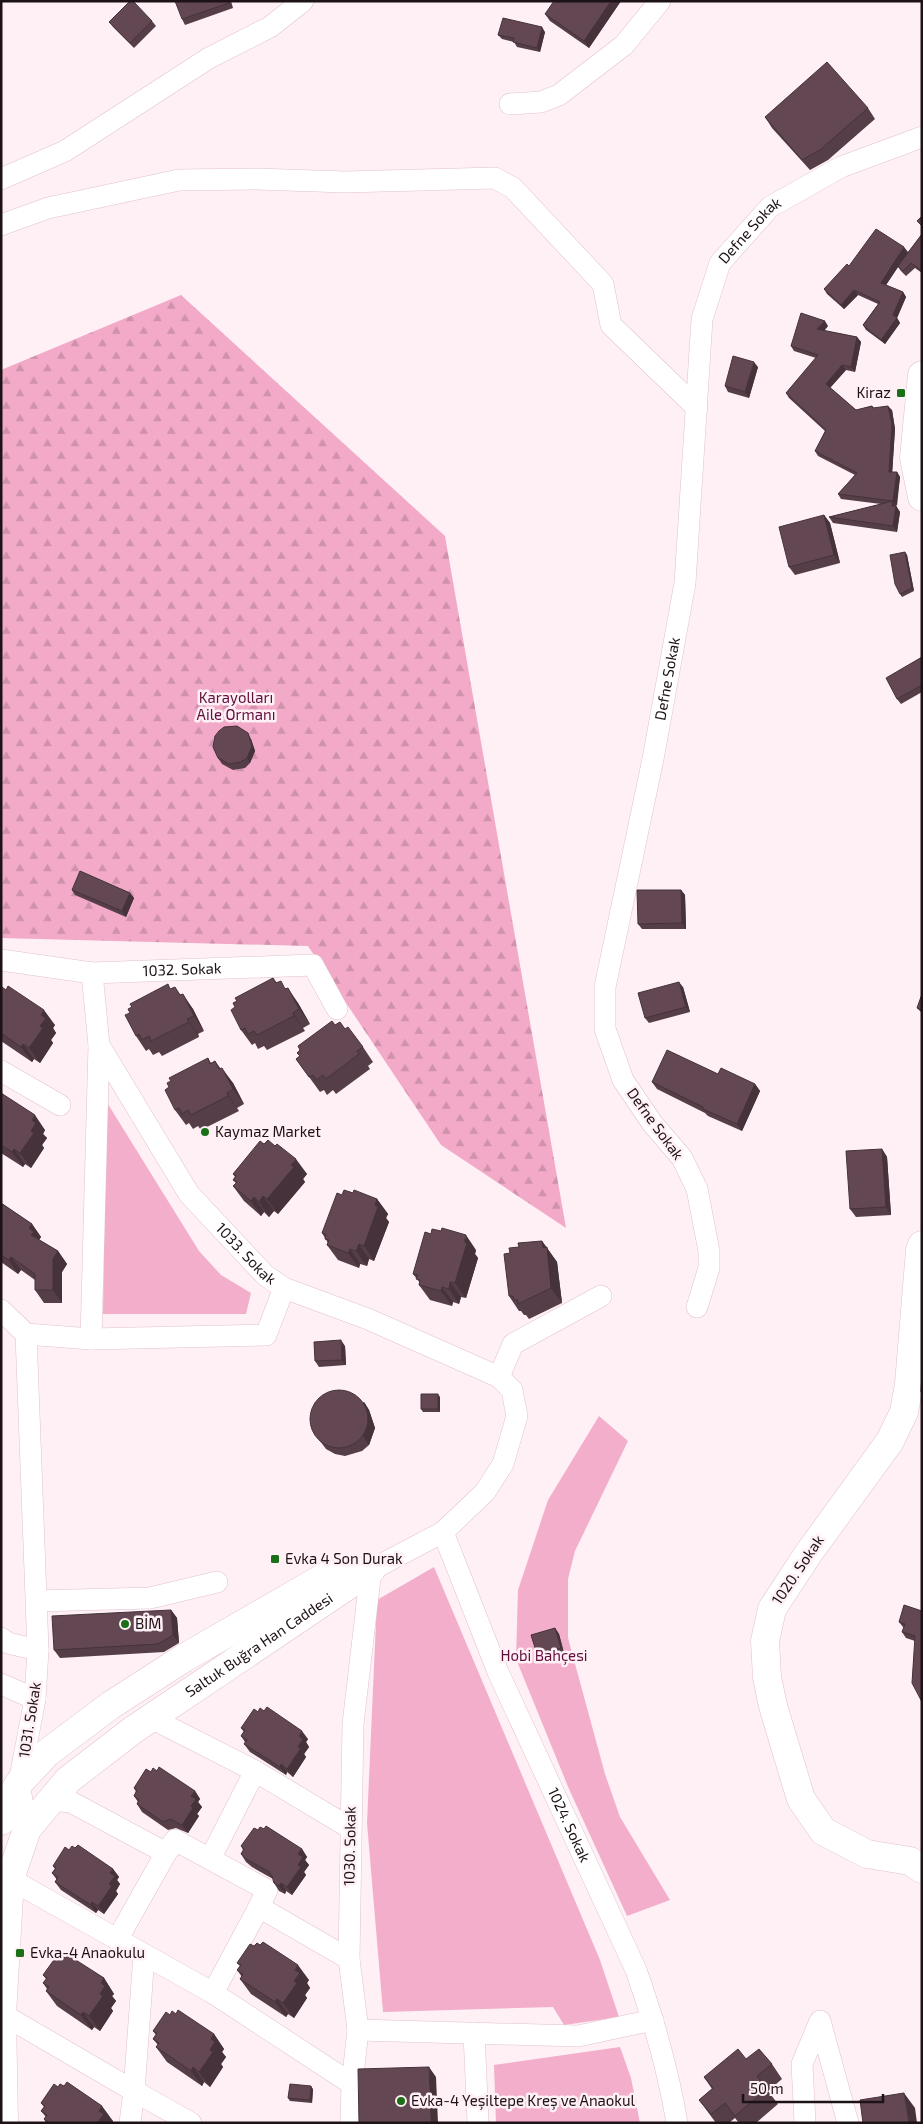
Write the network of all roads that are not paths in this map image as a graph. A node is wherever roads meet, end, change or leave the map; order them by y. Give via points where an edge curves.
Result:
1 (303, 1) edge
2 (660, 1) edge
3 (510, 104) dead end
4 (922, 137) edge
5 (1, 179) edge
6 (1, 225) edge
7 (922, 375) edge
8 (697, 408) junction
9 (922, 497) edge
10 (1, 960) edge
11 (92, 973) junction
12 (337, 1010) dead end
13 (98, 1046) junction
14 (1, 1071) edge
15 (60, 1105) dead end
16 (922, 1246) edge
17 (284, 1288) junction
18 (601, 1296) dead end
19 (697, 1307) dead end
20 (1, 1310) edge
21 (26, 1334) junction
22 (91, 1339) junction
23 (499, 1376) junction
24 (443, 1532) junction
25 (371, 1570) junction
26 (217, 1582) dead end
27 (37, 1601) junction
28 (1, 1638) edge
29 (38, 1650) junction
30 (1, 1684) edge
31 (35, 1699) junction
32 (151, 1718) junction
33 (255, 1771) junction
34 (19, 1783) junction
35 (50, 1800) junction
36 (1, 1821) edge
37 (27, 1828) junction
38 (350, 1828) junction
39 (166, 1853) junction
40 (210, 1859) junction
41 (922, 1869) edge
42 (10, 1879) junction
43 (259, 1907) junction
44 (118, 1940) junction
45 (144, 1954) junction
46 (349, 1959) junction
47 (213, 1993) junction
48 (2, 2014) edge
49 (653, 2020) junction
50 (358, 2030) junction
51 (474, 2033) junction
52 (352, 2084) junction
53 (134, 2091) junction
54 (4, 2123) edge
55 (130, 2123) edge
56 (191, 2123) edge
57 (351, 2123) edge
58 (478, 2123) edge
59 (677, 2123) edge
60 (804, 2123) edge
61 (848, 2123) edge

1 - 5 street via 270,27 209,58 65,151
2 - 3 street via 624,45 559,96 541,102
4 - 8 street, Defne Sokak via 841,167 770,207 720,263 702,320
6 - 8 street via 48,208 179,180 345,182 495,178 513,188 603,284 611,325
7 - 9 street via 914,458
8 - 19 street, Defne Sokak via 685,583 653,760 605,987 605,1029 623,1080 652,1123 682,1158 697,1189 709,1251 709,1268
10 - 11 street, 1032. Sokak
11 - 12 street, 1032. Sokak via 312,965
11 - 13 street, 1033. Sokak
13 - 17 street, 1033. Sokak via 189,1194 265,1275
13 - 22 street
14 - 15 street
16 - 41 street, 1020. Sokak via 904,1412 890,1441 772,1609 765,1641 773,1706 801,1799 823,1831 866,1854 910,1861
17 - 22 street via 266,1335
17 - 23 street, 1033. Sokak
18 - 23 street via 513,1344
20 - 21 street
21 - 22 street
21 - 27 street, 1031. Sokak
23 - 24 street via 512,1390 517,1416 503,1464 485,1492
24 - 25 street
24 - 49 street, 1024. Sokak via 498,1672 636,1970
25 - 32 street, Saltuk Buğra Han Caddesi
25 - 34 street, Saltuk Buğra Han Caddesi via 328,1575 184,1658 111,1705 47,1753
25 - 38 street, 1030. Sokak via 353,1724
26 - 27 street via 150,1598
27 - 29 street, 1031. Sokak
28 - 29 street
29 - 31 street, 1031. Sokak
30 - 31 street
31 - 34 street, 1031. Sokak
32 - 33 street
32 - 35 street, Saltuk Buğra Han Caddesi via 68,1780
33 - 38 street
33 - 40 street
34 - 36 street, Saltuk Buğra Han Caddesi
34 - 37 street, 1031. Sokak
35 - 37 street, Saltuk Buğra Han Caddesi
35 - 39 street via 71,1802
37 - 42 street, Saltuk Buğra Han Caddesi
38 - 46 street, 1030. Sokak
39 - 40 street via 175,1840
39 - 44 street
40 - 43 street via 267,1890
42 - 44 street
42 - 48 street, Saltuk Buğra Han Caddesi
43 - 46 street
43 - 47 street
44 - 45 street
45 - 47 street
45 - 53 street
46 - 50 street, 1030. Sokak
47 - 52 street
48 - 53 street
48 - 54 street, Saltuk Buğra Han Caddesi
49 - 51 street via 578,2036
49 - 59 street, 1024. Sokak via 669,2076
50 - 51 street
50 - 52 street, 1030. Sokak
51 - 58 street
52 - 57 street, 1030. Sokak
53 - 55 street
53 - 56 street
60 - 61 street via 802,2064 820,2021

